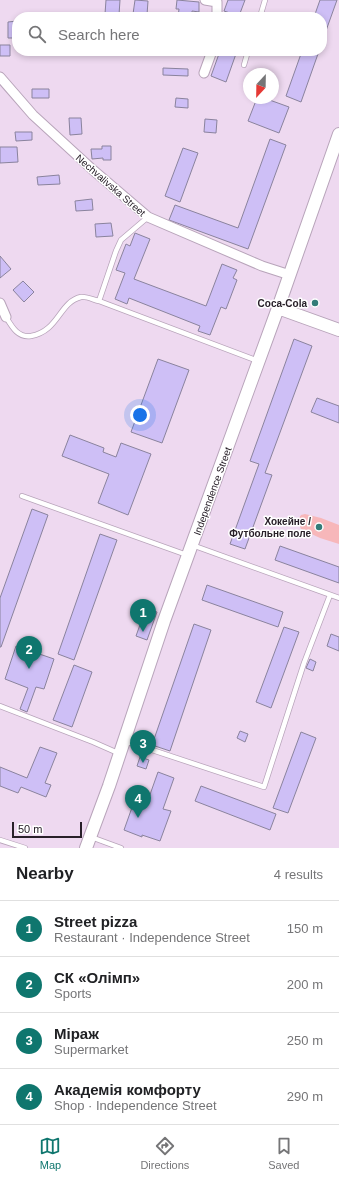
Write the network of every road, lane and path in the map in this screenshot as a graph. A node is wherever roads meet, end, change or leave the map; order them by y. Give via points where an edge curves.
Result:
1 (205, 0) edge
2 (265, 0) edge
3 (216, 12) edge
4 (261, 12) edge
5 (210, 56) edge
6 (247, 56) edge
7 (244, 65) dead end
8 (204, 73) dead end
9 (0, 77) edge
10 (339, 134) edge
11 (148, 217) junction
12 (290, 275) junction
13 (99, 301) junction
14 (0, 303) edge
15 (278, 308) junction
16 (6, 317) joint
17 (339, 330) edge
18 (258, 362) junction
19 (22, 496) dead end
20 (190, 550) junction
21 (330, 595) junction
22 (339, 598) edge
23 (0, 706) edge
24 (124, 741) junction
25 (120, 754) junction
26 (0, 840) edge
27 (88, 842) edge
28 (25, 848) edge
29 (121, 848) edge

1 - 3 street via 217,2
2 - 4 lane
5 - 8 street
6 - 7 lane
9 - 11 street, Nechvalivska Street via 33,115
10 - 12 street, Independence Street
11 - 12 street, Nechvalivska Street via 262,266
11 - 13 lane via 121,240
12 - 15 street, Independence Street
13 - 16 lane via 81,297 68,303 48,329 27,336 13,329
13 - 18 lane
14 - 16 street
15 - 17 street
15 - 18 street, Independence Street
18 - 20 street, Independence Street
19 - 20 lane
20 - 21 lane
20 - 24 street, Independence Street
21 - 22 lane
21 - 24 lane via 304,663 264,787
23 - 25 lane
24 - 25 street, Independence Street
25 - 27 street, Independence Street
26 - 28 lane
27 - 29 lane

